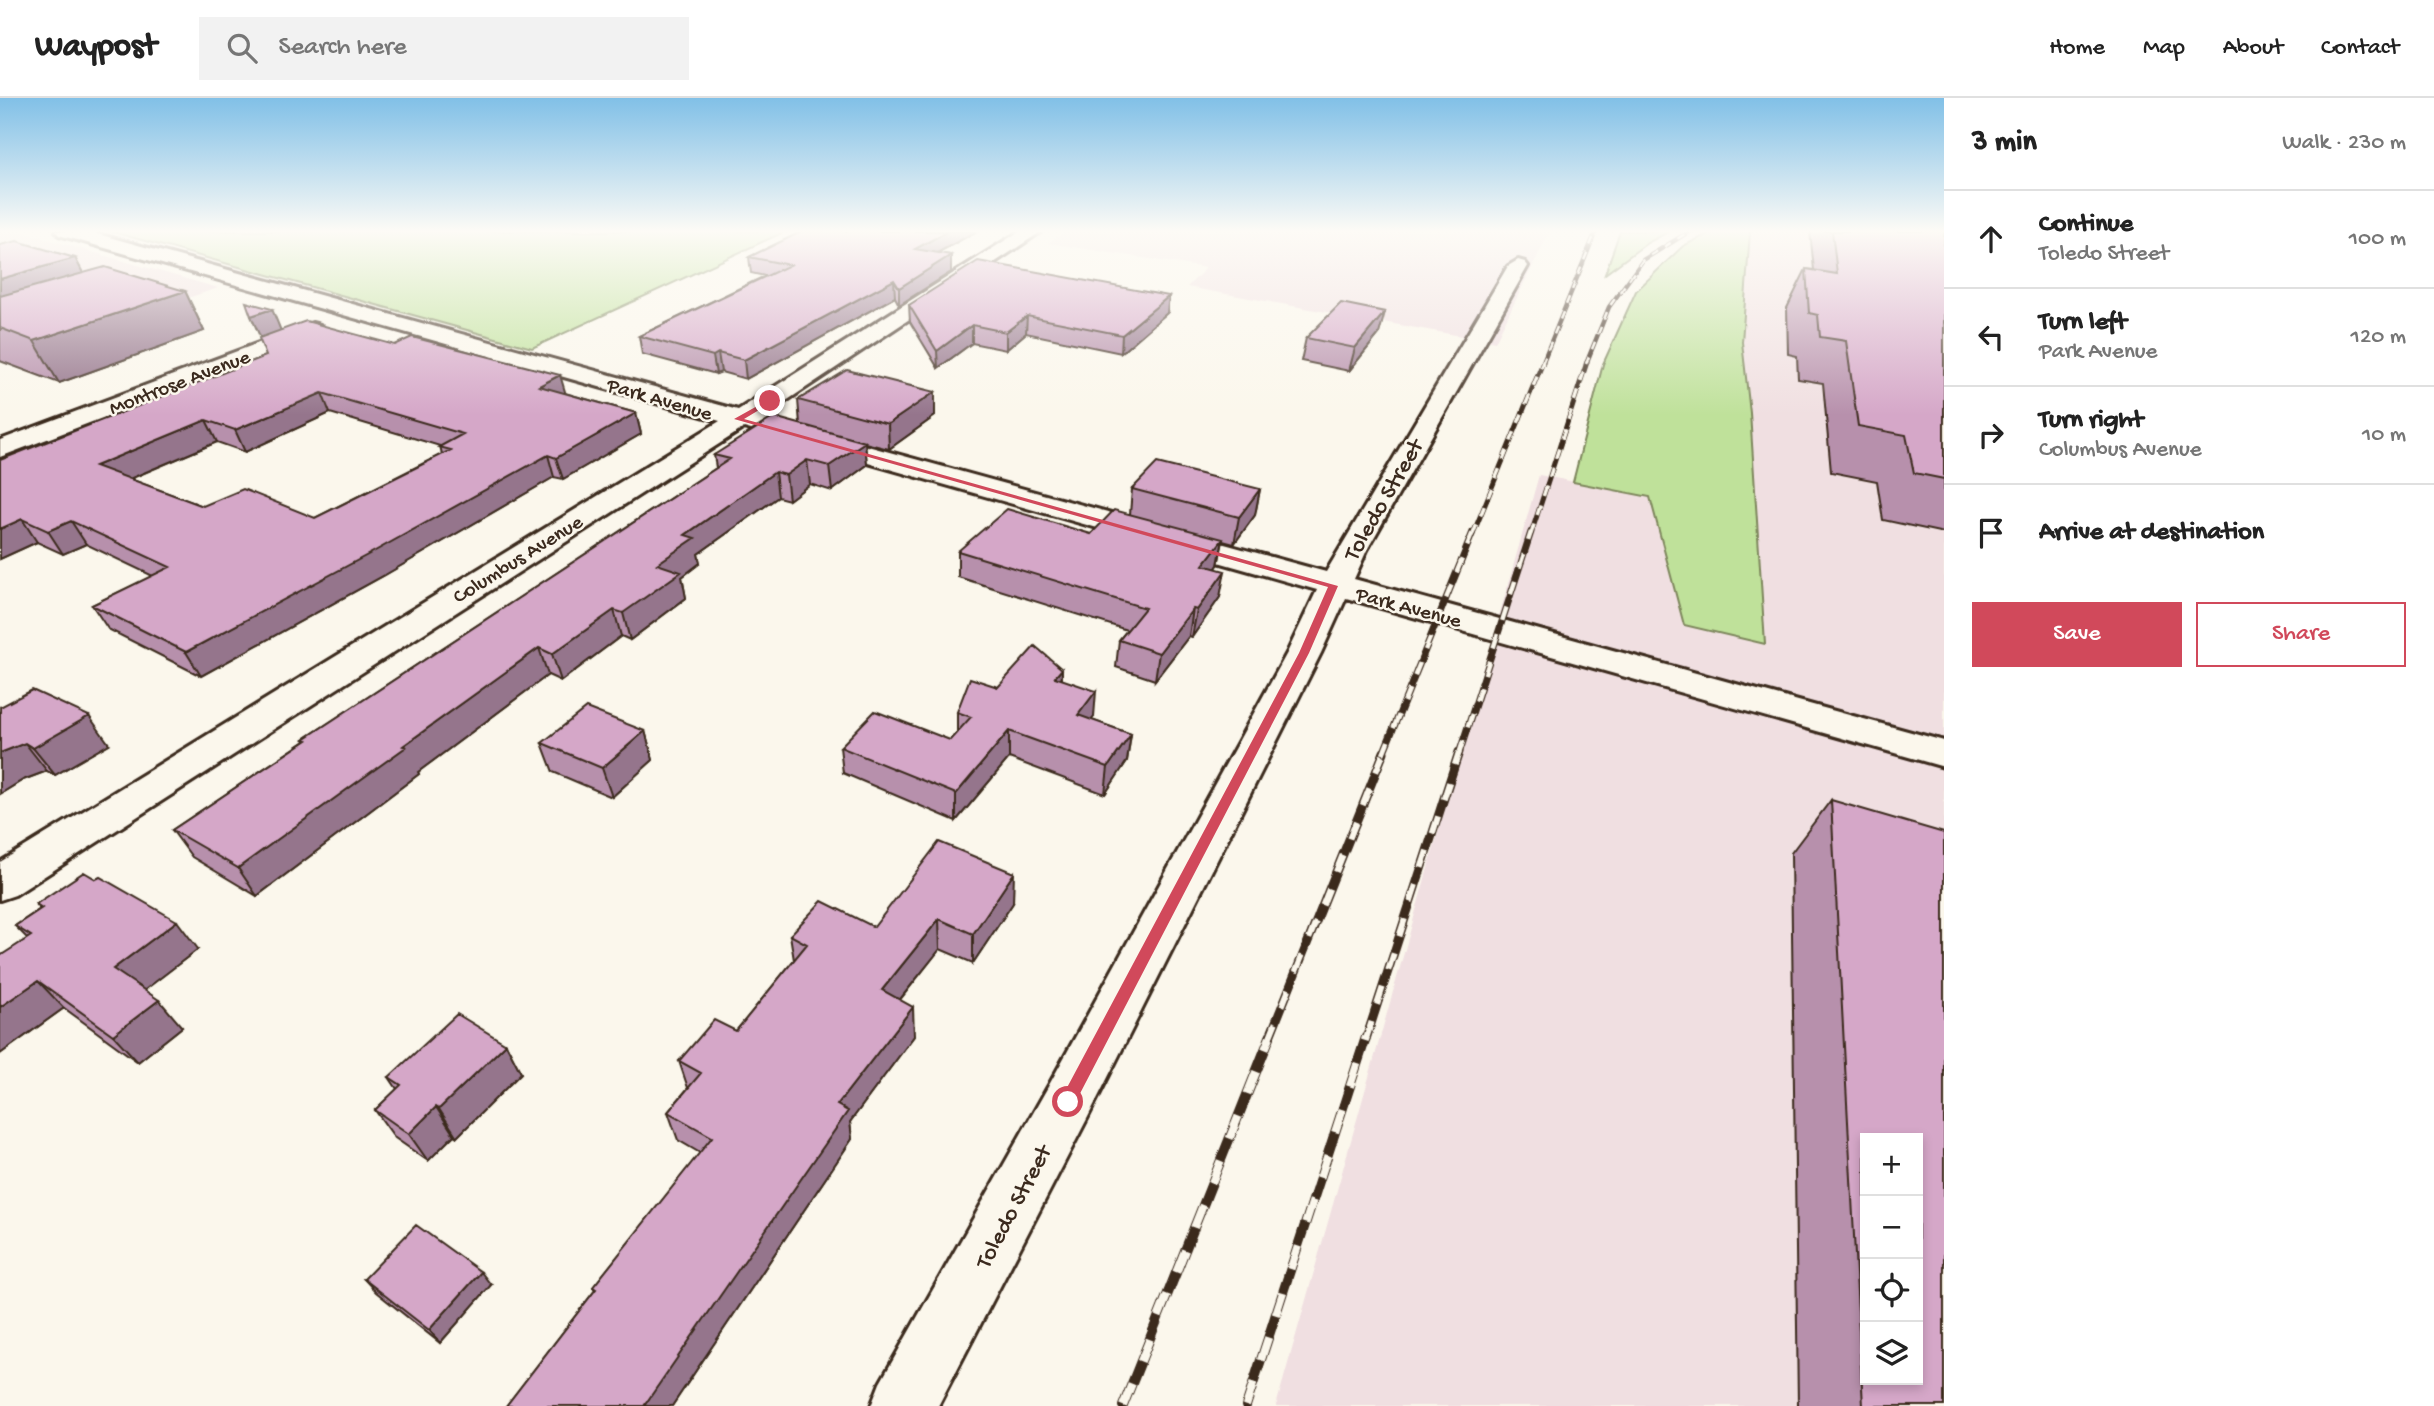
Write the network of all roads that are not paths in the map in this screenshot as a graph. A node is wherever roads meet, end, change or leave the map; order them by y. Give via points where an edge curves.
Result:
1 (283, 292) edge
2 (939, 292) edge
3 (1503, 292) edge
4 (358, 313) junction
5 (738, 419) junction
6 (0, 449) edge
7 (1334, 586) junction
8 (1944, 754) edge
9 (0, 883) edge
10 (903, 1406) edge

1 - 4 street, Park Avenue
2 - 5 street, Columbus Avenue
3 - 7 street, Toledo Street
4 - 5 street, Park Avenue
4 - 6 street, Montrose Avenue
5 - 7 street, Park Avenue
5 - 9 street, Columbus Avenue
7 - 8 street, Park Avenue
7 - 10 street, Toledo Street via 1272,714

